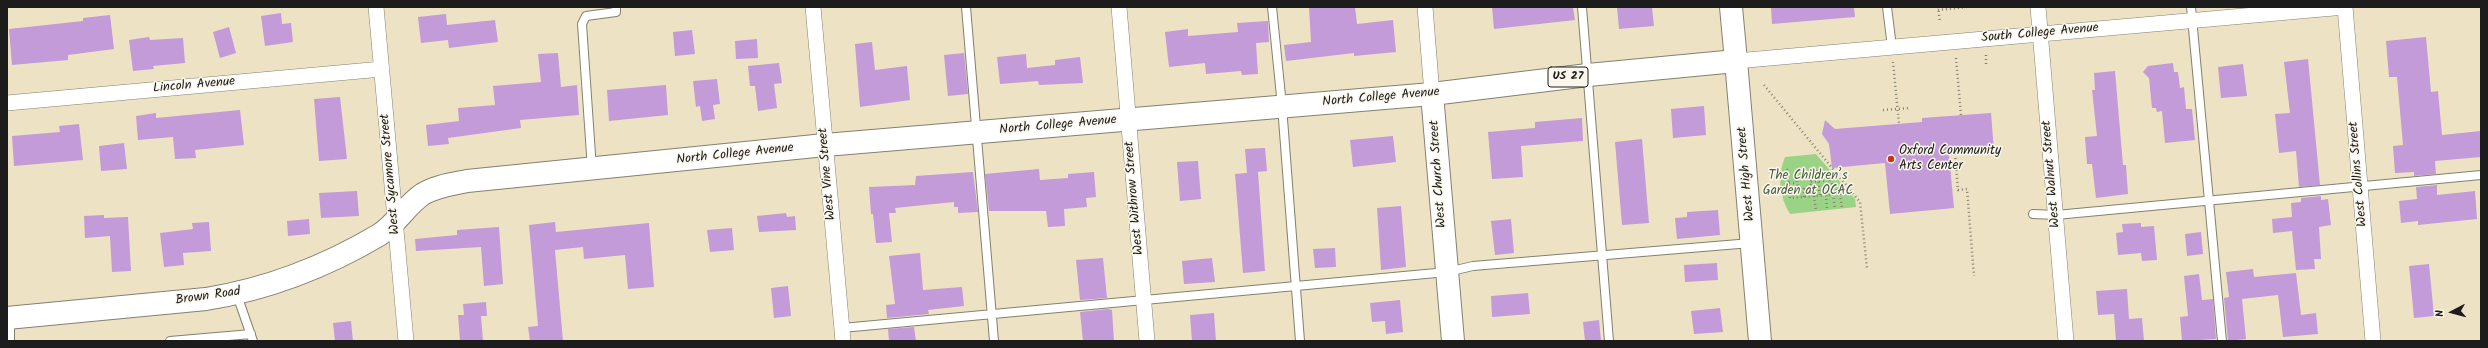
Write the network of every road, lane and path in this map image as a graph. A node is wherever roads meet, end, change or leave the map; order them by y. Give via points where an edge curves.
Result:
1 (379, 7) edge
2 (616, 7) edge
3 (813, 7) edge
4 (966, 7) edge
5 (1119, 7) edge
6 (1272, 7) edge
7 (1425, 7) edge
8 (1582, 7) edge
9 (1731, 7) edge
10 (1887, 7) edge
11 (1967, 7) edge
12 (2038, 7) edge
13 (2345, 7) edge
14 (1938, 8) edge
15 (2191, 14) edge
16 (1940, 22) dead end
17 (2041, 34) junction
18 (1954, 42) junction
19 (1892, 47) junction
20 (1736, 61) junction
21 (382, 69) junction
22 (1588, 74) junction
23 (1764, 85) dead end
24 (1432, 94) junction
25 (7, 103) edge
26 (1282, 106) junction
27 (1909, 108) dead end
28 (1898, 109) junction
29 (1883, 110) dead end
30 (1960, 115) dead end
31 (1129, 120) junction
32 (1899, 124) dead end
33 (976, 133) junction
34 (825, 145) junction
35 (1955, 154) dead end
36 (592, 169) junction
37 (1787, 169) dead end
38 (1817, 170) dead end
39 (1836, 174) junction
40 (2481, 175) edge
41 (1829, 180) junction
42 (1818, 181) junction
43 (1810, 182) junction
44 (1789, 183) junction
45 (1797, 183) junction
46 (1804, 188) junction
47 (2360, 188) junction
48 (1833, 194) junction
49 (1840, 194) junction
50 (1826, 195) junction
51 (1814, 196) junction
52 (1820, 196) junction
53 (1804, 197) junction
54 (2209, 202) junction
55 (1842, 208) dead end
56 (1835, 209) dead end
57 (1828, 210) dead end
58 (1816, 211) dead end
59 (2032, 214) dead end
60 (2056, 215) junction
61 (395, 224) junction
62 (1752, 243) junction
63 (1601, 257) junction
64 (1866, 268) dead end
65 (1447, 272) junction
66 (1974, 276) dead end
67 (1295, 285) junction
68 (236, 294) junction
69 (1144, 298) junction
70 (992, 313) junction
71 (8, 318) edge
72 (842, 334) edge
73 (252, 338) edge
74 (10, 341) edge
75 (170, 341) edge
76 (406, 341) edge
77 (994, 341) edge
78 (1147, 341) edge
79 (1300, 341) edge
80 (1452, 341) edge
81 (1609, 341) edge
82 (1760, 341) edge
83 (2066, 341) edge
84 (2222, 341) edge
85 (2373, 341) edge

1 - 21 street, West Sycamore Street
2 - 36 lane via 616,12 586,16 582,24
3 - 34 street, West Vine Street
4 - 33 lane
5 - 31 street, West Withrow Street
6 - 26 lane
7 - 24 street, West Church Street
8 - 22 lane
9 - 20 main road, West High Street
10 - 19 lane
11 - 14 path
12 - 17 street, West Walnut Street
13 - 15 street, South College Avenue
13 - 47 street, West Collins Street
14 - 16 path
15 - 17 street, South College Avenue
15 - 54 lane
17 - 18 street, South College Avenue
17 - 60 street, West Walnut Street
18 - 19 street, South College Avenue
18 - 30 path
19 - 20 street, South College Avenue
19 - 28 path
20 - 22 main road, North College Avenue / US 27
20 - 62 main road, West High Street
21 - 25 street, Lincoln Avenue
21 - 61 street, West Sycamore Street
22 - 24 main road, North College Avenue / US 27
22 - 63 lane
23 - 39 path
24 - 26 main road, North College Avenue
24 - 65 main road, West Church Street
26 - 31 main road, North College Avenue
26 - 67 lane
27 - 28 path
28 - 29 path
28 - 32 path
31 - 33 main road, North College Avenue
31 - 69 street, West Withrow Street
33 - 34 main road, North College Avenue
33 - 70 lane
34 - 36 main road, North College Avenue
34 - 72 street, West Vine Street
35 - 66 path via 1958,190 1967,189
36 - 61 main road, North College Avenue via 467,181 442,186 424,194
37 - 44 path
38 - 42 path
39 - 41 path
39 - 64 path via 1860,202
40 - 47 lane
41 - 42 path
41 - 49 path
42 - 43 path
42 - 52 path
43 - 45 path via 1810,178 1804,175 1798,178
43 - 46 path via 1809,186
44 - 45 path
44 - 53 path via 1790,198
45 - 46 path
46 - 53 path
47 - 54 lane
47 - 85 street, West Collins Street
48 - 49 path
48 - 50 path
48 - 56 path
49 - 55 path
50 - 52 path
50 - 57 path
51 - 52 path
51 - 53 path
51 - 58 path
54 - 60 lane
54 - 84 lane
59 - 60 lane
60 - 83 street, West Walnut Street
61 - 68 main road, Brown Road via 330,261 284,280
61 - 76 street, West Sycamore Street
62 - 63 lane
62 - 82 main road, West High Street
63 - 65 lane via 1473,266
63 - 81 lane
65 - 67 lane
65 - 80 main road, West Church Street
67 - 69 lane
67 - 79 lane
68 - 71 main road, Brown Road
68 - 73 lane
69 - 70 lane
69 - 78 street, West Withrow Street
70 - 72 lane
70 - 77 lane
71 - 74 lane
73 - 75 lane

